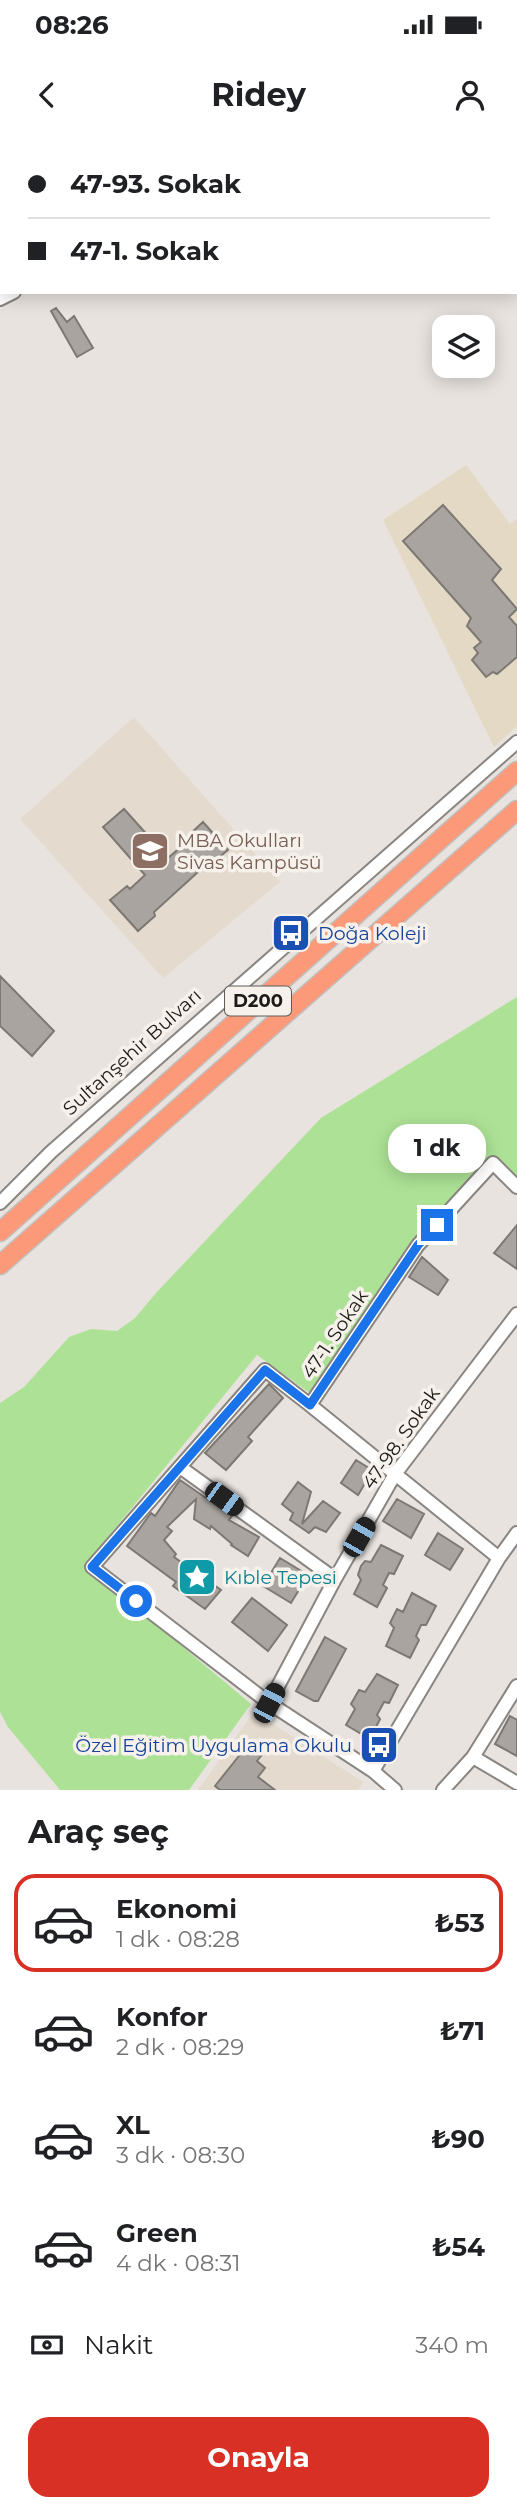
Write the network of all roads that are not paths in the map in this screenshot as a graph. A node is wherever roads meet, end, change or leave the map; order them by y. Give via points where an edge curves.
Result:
1 (517, 742) edge
2 (517, 771) edge
3 (517, 810) edge
4 (517, 1188) edge
5 (0, 1203) edge
6 (0, 1232) edge
7 (0, 1265) edge
8 (517, 1314) edge
9 (310, 1405) junction
10 (180, 1467) junction
11 (396, 1474) junction
12 (517, 1533) edge
13 (499, 1558) junction
14 (335, 1579) junction
15 (517, 1686) edge
16 (269, 1703) junction
17 (473, 1757) junction
18 (373, 1771) junction
19 (517, 1783) edge
20 (395, 1790) edge
21 (443, 1790) edge

1 - 5 street, Sultanşehir Bulvarı via 68,1137
2 - 6 highway, D200
3 - 7 highway, D200
4 - 9 street, 47-1. Sokak via 493,1163 418,1245
8 - 11 street, 47-98. Sokak
9 - 10 street, 47-1. Sokak via 265,1370
9 - 11 street
10 - 14 street
10 - 16 street, 47-1. Sokak via 92,1567
11 - 13 street
11 - 14 street, 47-98. Sokak
12 - 13 street
13 - 18 street
14 - 16 street, 47-98. Sokak
15 - 17 street
16 - 18 street
17 - 19 street
17 - 21 street
18 - 20 street

